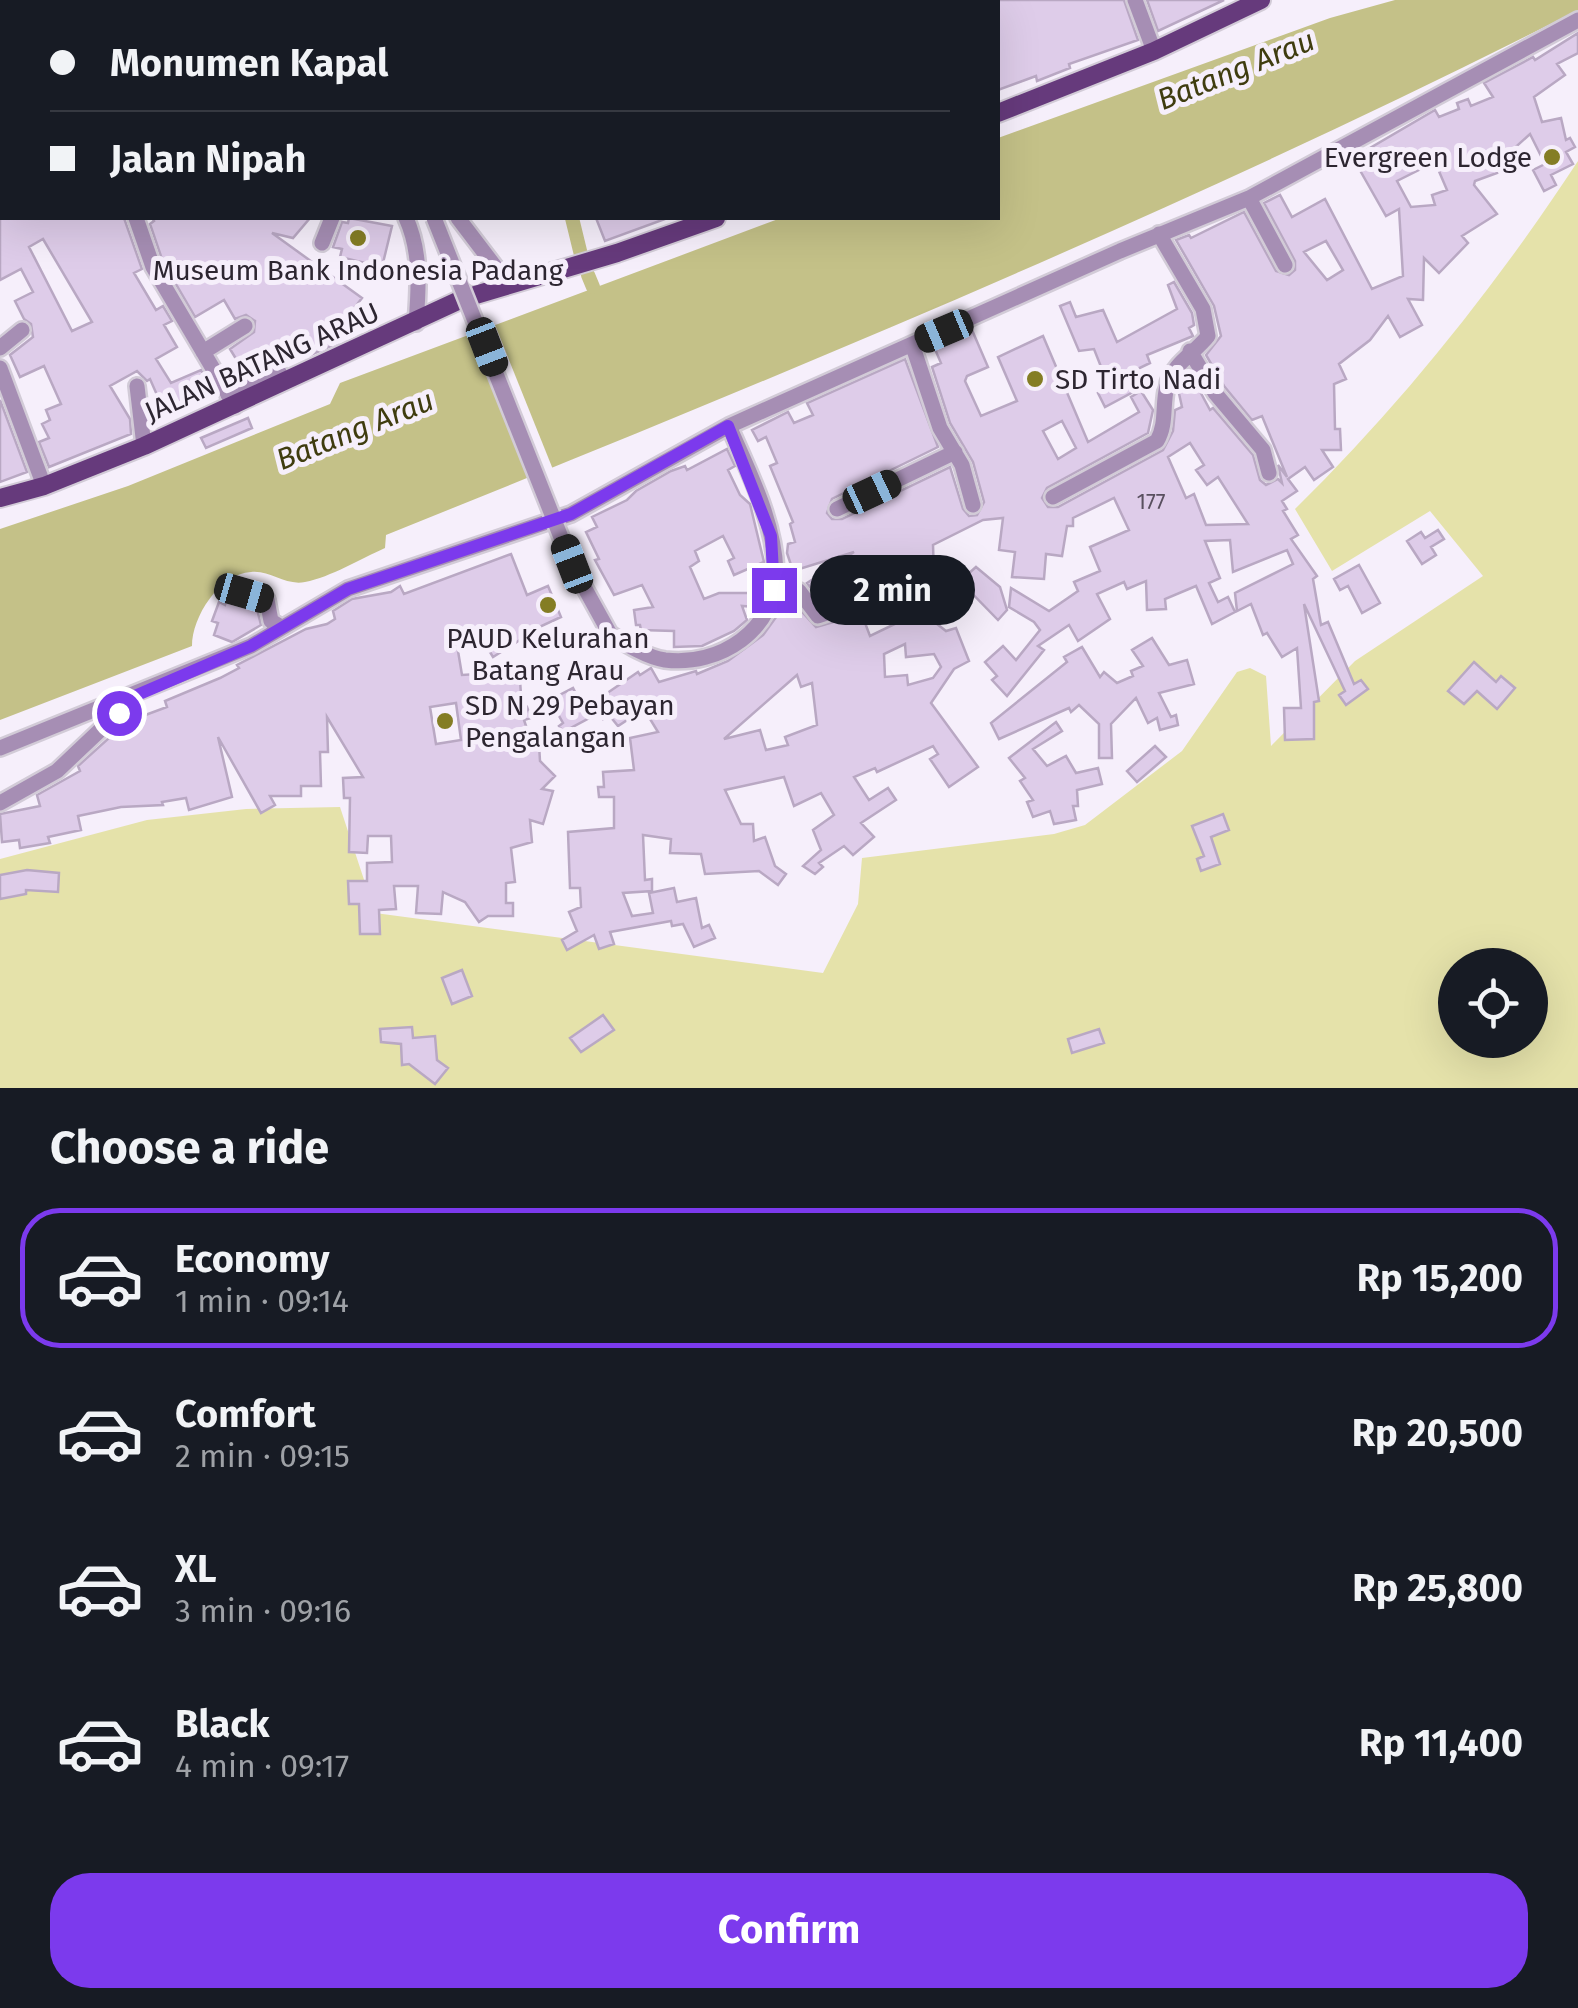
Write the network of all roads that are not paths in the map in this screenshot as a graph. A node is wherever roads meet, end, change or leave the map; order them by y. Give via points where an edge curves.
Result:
1 (1135, 0) edge
2 (1261, 0) edge
3 (1578, 20) edge
4 (1154, 50) junction
5 (1000, 110) edge
6 (1249, 198) junction
7 (137, 220) edge
8 (331, 220) edge
9 (407, 220) edge
10 (435, 220) edge
11 (460, 220) edge
12 (710, 220) edge
13 (1159, 234) junction
14 (322, 243) dead end
15 (1285, 265) dead end
16 (509, 285) junction
17 (416, 323) junction
18 (245, 326) dead end
19 (22, 330) dead end
20 (912, 344) junction
21 (0, 348) edge
22 (1190, 351) junction
23 (203, 352) junction
24 (0, 368) edge
25 (280, 372) dead end
26 (137, 386) dead end
27 (231, 401) junction
28 (728, 426) junction
29 (144, 446) junction
30 (954, 452) junction
31 (1268, 474) dead end
32 (44, 486) junction
33 (1052, 497) dead end
34 (0, 498) edge
35 (972, 505) dead end
36 (838, 509) dead end
37 (774, 590) junction
38 (244, 593) dead end
39 (854, 604) dead end
40 (281, 627) junction
41 (137, 695) junction
42 (0, 748) edge
43 (0, 804) edge

1 - 4 street
2 - 4 main road
3 - 6 street
4 - 5 main road
6 - 13 street
6 - 15 street
7 - 23 street via 153,267
8 - 14 street
9 - 17 street via 419,282
10 - 37 street, bridge via 577,578 610,634 661,660 718,654 765,617
11 - 16 street
12 - 16 main road, JALAN BATANG ARAU
13 - 20 street
13 - 22 street via 1208,321 1208,336
16 - 17 main road, JALAN BATANG ARAU
17 - 27 main road, JALAN BATANG ARAU
18 - 23 street
19 - 21 street
20 - 28 street
20 - 30 street
22 - 31 street via 1215,394 1263,450
22 - 33 street via 1168,382 1156,442
23 - 27 street
24 - 32 street
25 - 27 street
26 - 29 street
27 - 29 main road, JALAN BATANG ARAU
28 - 37 street via 771,536
28 - 40 street via 571,514 357,586
29 - 32 main road, JALAN BATANG ARAU
30 - 35 street
30 - 36 street
32 - 34 main road, JALAN BATANG ARAU
37 - 39 street via 800,590 818,616
38 - 40 street via 267,600 270,621
40 - 41 street
41 - 42 street
41 - 43 street via 57,770

